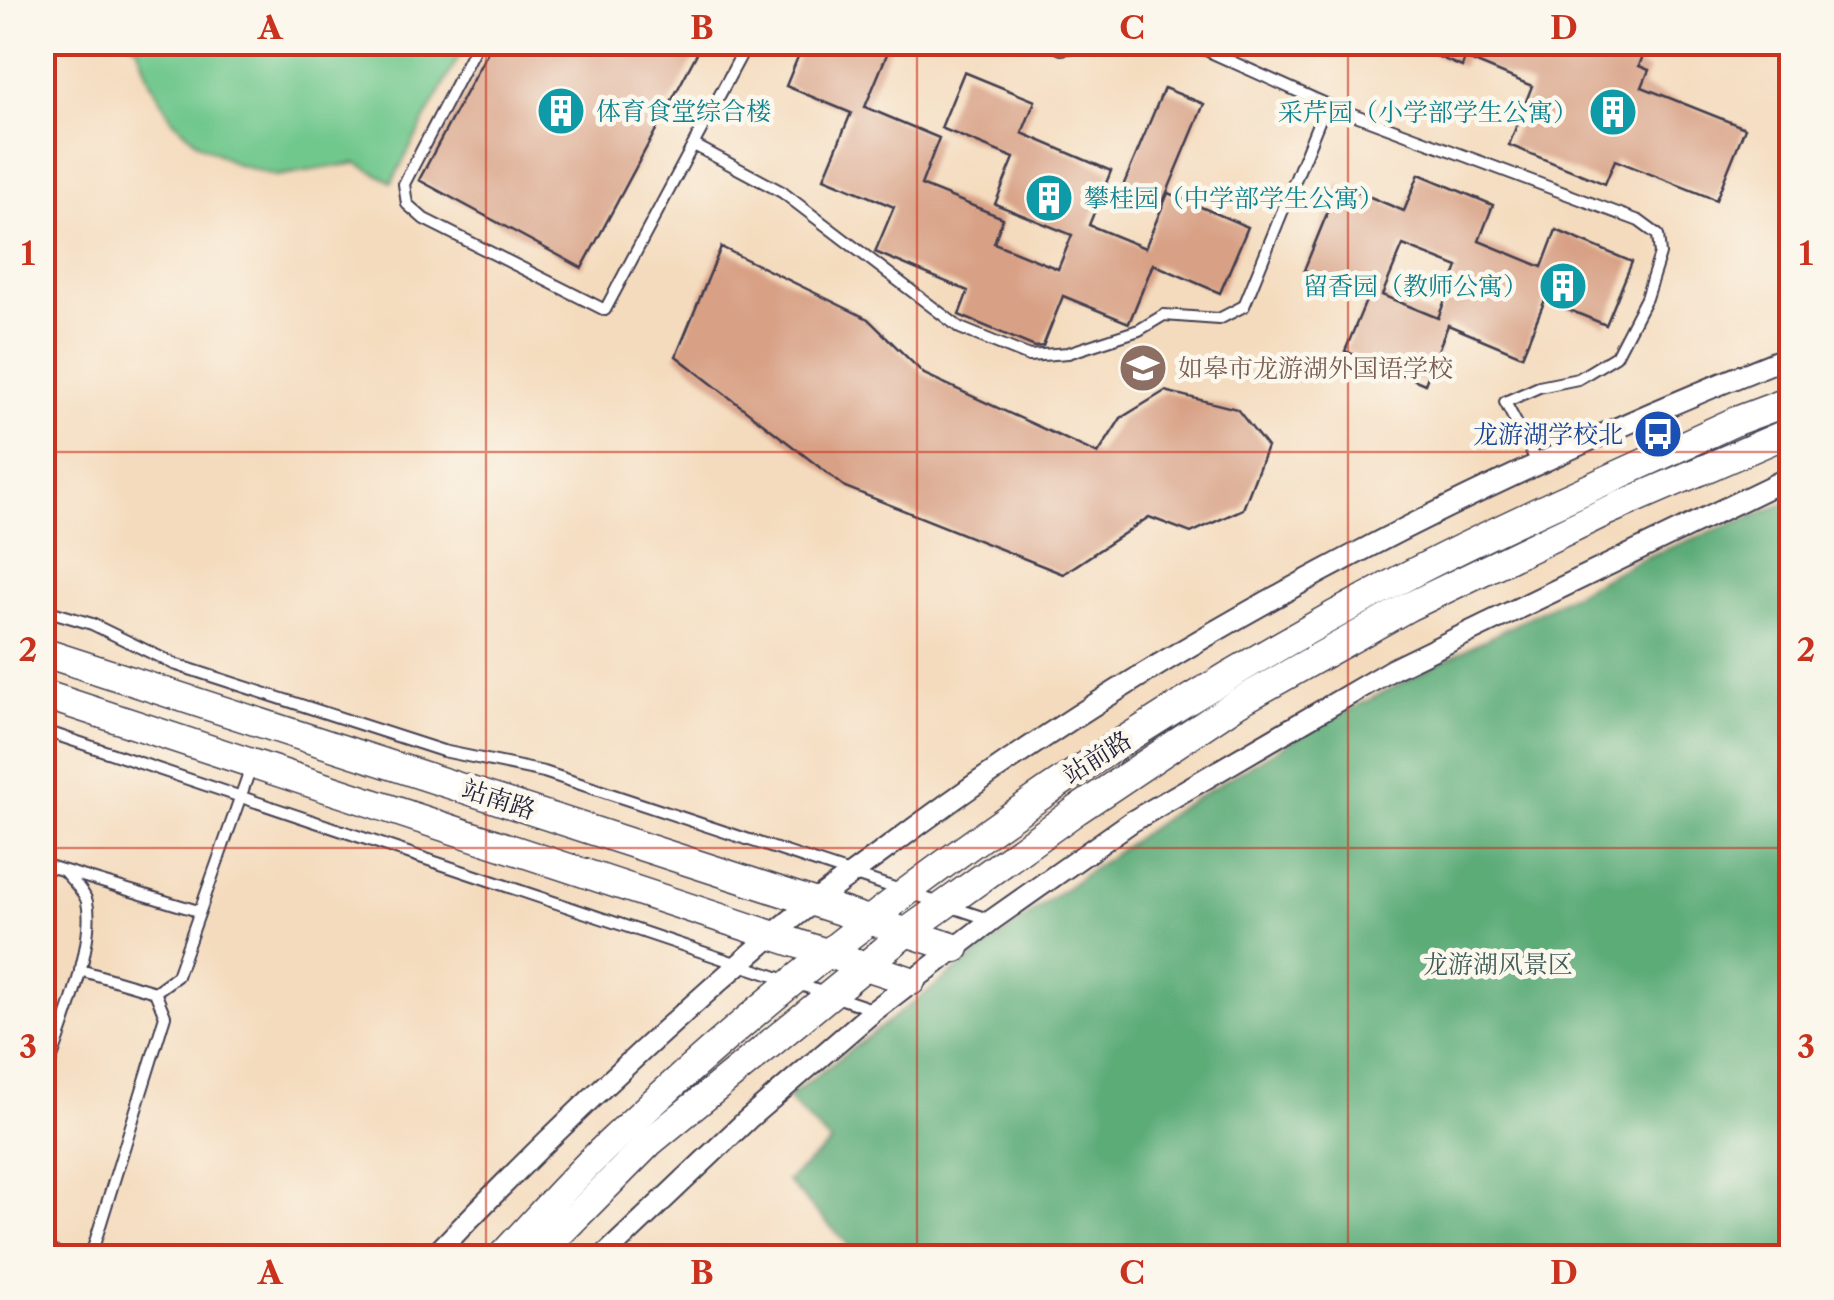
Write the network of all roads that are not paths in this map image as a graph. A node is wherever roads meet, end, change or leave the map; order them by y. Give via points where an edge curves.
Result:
1 (478, 42) edge
2 (748, 42) edge
3 (1046, 42) edge
4 (1113, 42) edge
5 (1188, 42) edge
6 (1326, 104) junction
7 (694, 145) junction
8 (1792, 356) edge
9 (1792, 400) edge
10 (1792, 431) edge
11 (1537, 462) junction
12 (1792, 476) edge
13 (42, 609) edge
14 (42, 652) edge
15 (42, 694) edge
16 (42, 730) edge
17 (254, 761) junction
18 (239, 797) junction
19 (42, 864) edge
20 (64, 871) junction
21 (854, 873) junction
22 (906, 891) junction
23 (817, 901) junction
24 (945, 904) junction
25 (198, 912) junction
26 (869, 918) junction
27 (992, 920) junction
28 (908, 931) junction
29 (770, 936) junction
30 (955, 948) junction
31 (825, 953) junction
32 (738, 966) junction
33 (865, 966) junction
34 (80, 970) junction
35 (912, 981) junction
36 (790, 983) junction
37 (154, 992) junction
38 (829, 996) junction
39 (874, 1010) junction
40 (42, 1086) edge
41 (42, 1248) edge
42 (72, 1258) edge
43 (90, 1258) edge
44 (432, 1258) edge
45 (500, 1258) edge
46 (534, 1258) edge
47 (602, 1258) edge

1 - 7 lane via 404,184 407,204 424,219 606,310
2 - 7 lane
3 - 4 lane via 1061,49
5 - 6 lane
6 - 7 lane via 1244,306 1219,319 1164,315 1068,353 1029,356 960,328 782,192
6 - 11 lane via 1639,221 1658,235 1660,254 1646,298 1616,356 1578,378 1505,402
8 - 11 street
9 - 22 street, 站前路 via 1402,579 1195,695
10 - 24 street, 站前路 via 1604,512 1377,624 1237,703
11 - 21 street via 1242,615 1059,726
12 - 27 street via 1394,670 1130,822
13 - 21 lane via 92,624 174,664 444,751 544,772
14 - 23 street, 站南路
15 - 17 street, 站南路
16 - 18 lane
17 - 18 lane
17 - 29 street, 站南路
18 - 25 lane
18 - 32 lane
19 - 20 lane
20 - 25 lane
20 - 34 lane via 87,900
21 - 22 lane
21 - 23 street
22 - 24 lane
22 - 26 street, 站前路
23 - 26 street, 站南路
23 - 29 street
24 - 27 lane
24 - 28 street, 站前路
25 - 37 lane via 178,976
26 - 28 street, 站南路
26 - 31 street, 站前路
27 - 30 street
28 - 30 street, 站南路
28 - 33 street, 站前路
29 - 31 street, 站南路
29 - 32 street
30 - 35 street
31 - 33 street, 站南路
31 - 36 street, 站前路
32 - 36 lane
32 - 44 street via 514,1171
33 - 35 street, 站南路
33 - 38 street, 站前路
34 - 37 lane
34 - 40 lane
35 - 39 street
36 - 38 lane
36 - 45 street, 站前路 via 613,1140
37 - 43 lane via 165,1016
38 - 39 lane
38 - 46 street, 站前路 via 650,1142
39 - 47 street
41 - 42 lane

